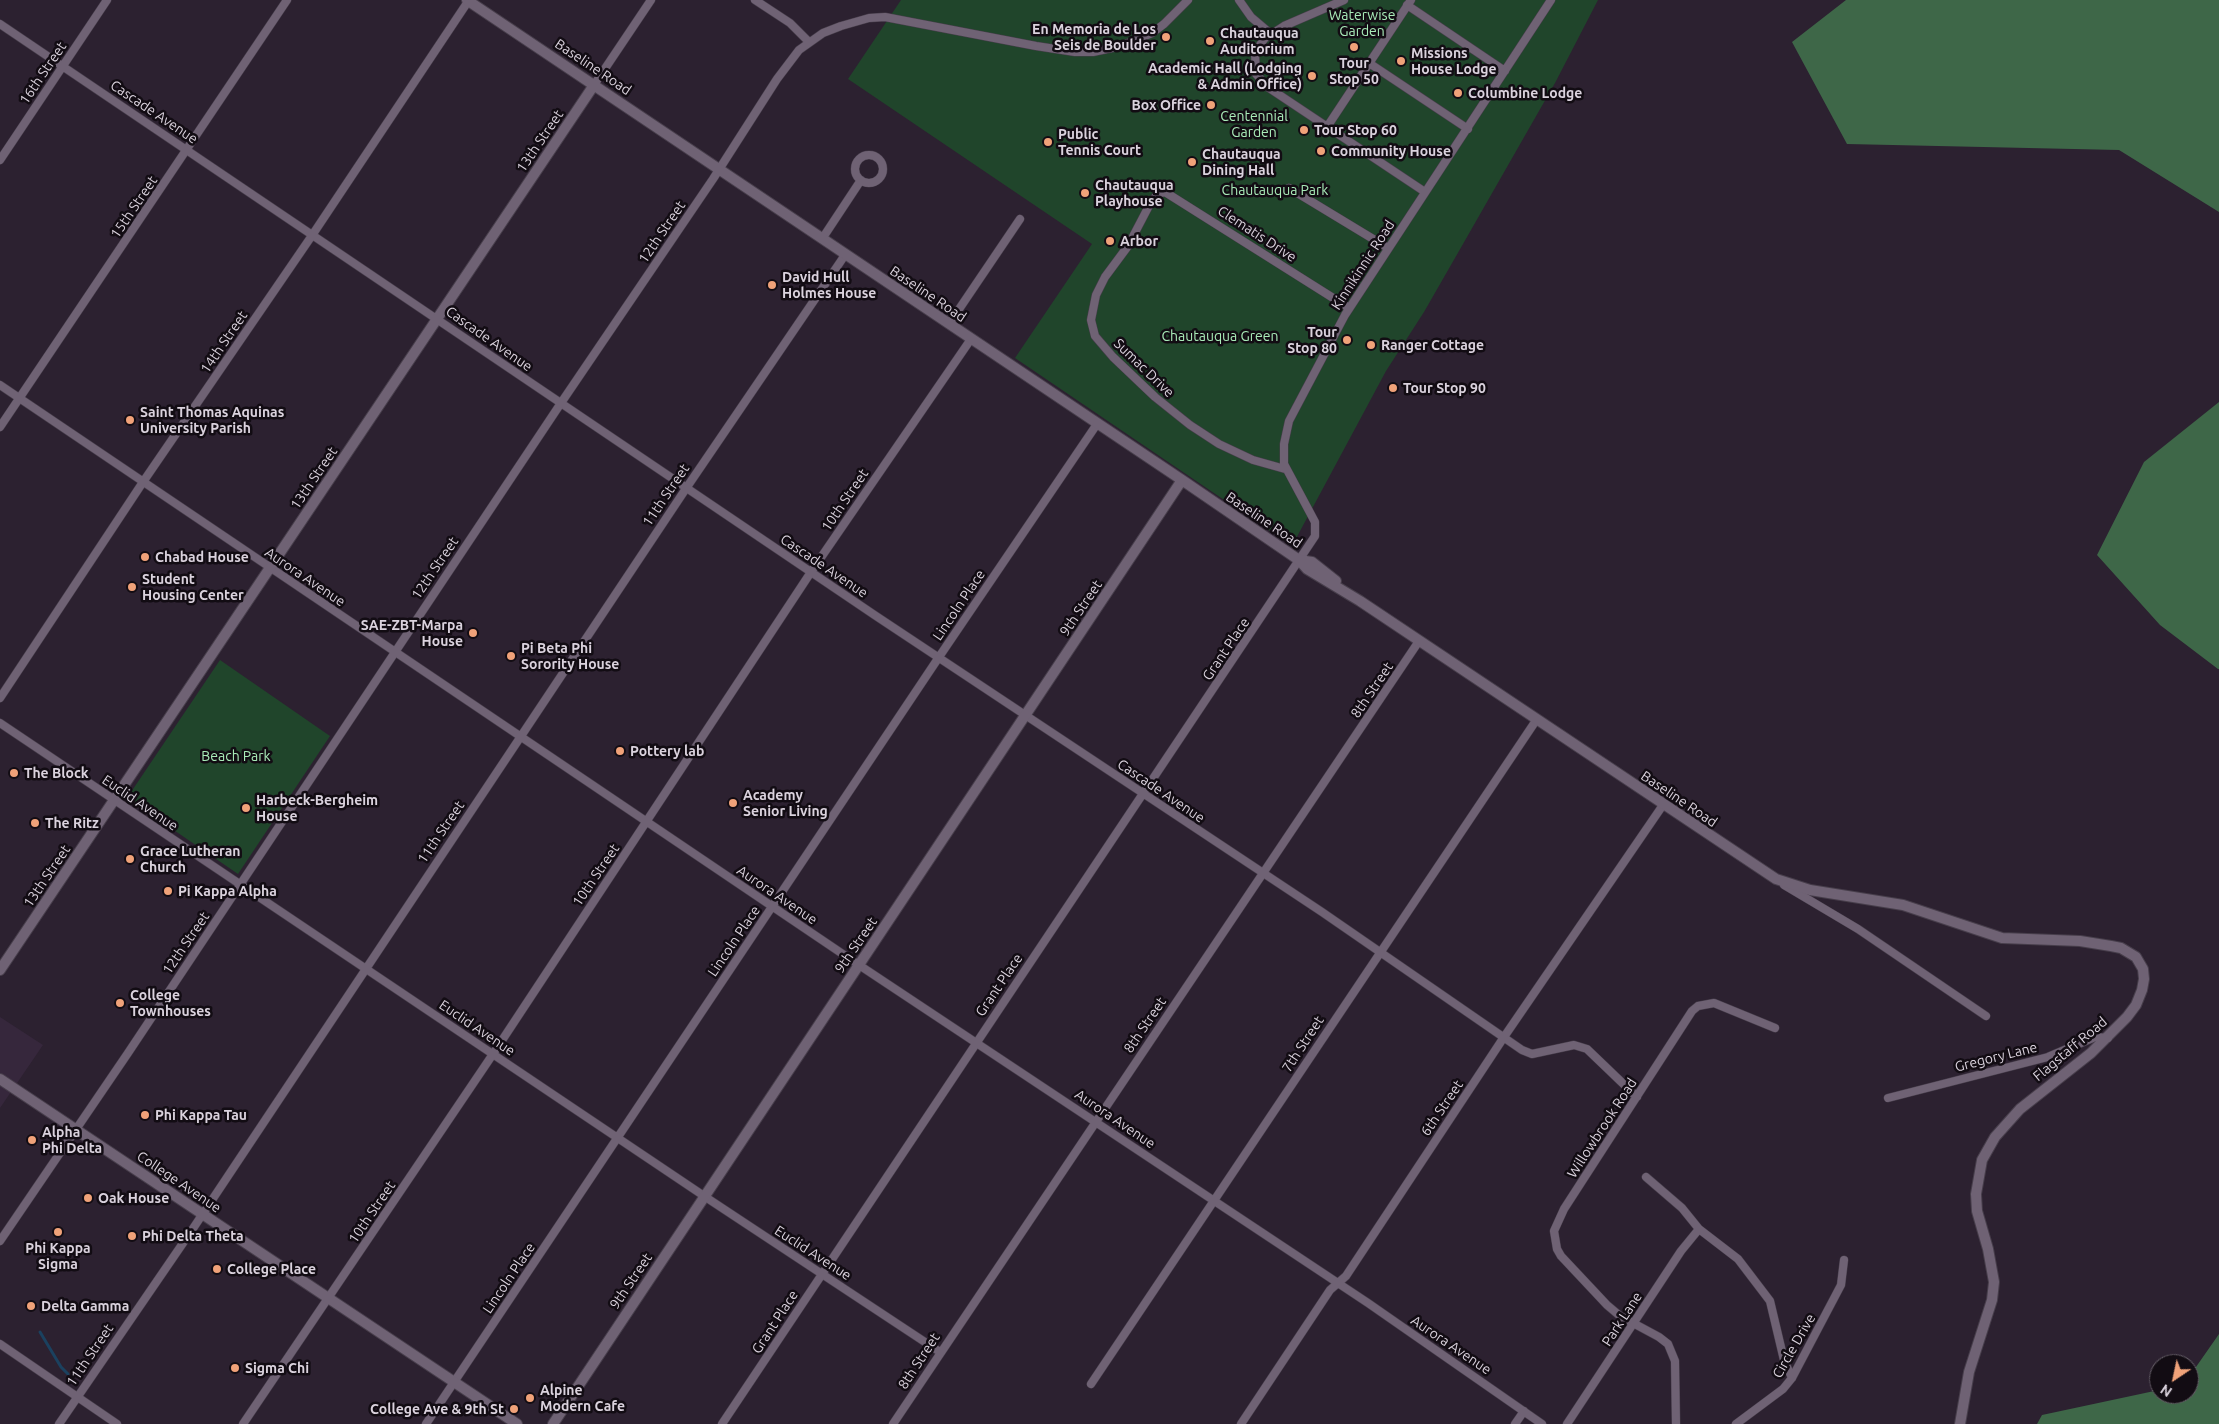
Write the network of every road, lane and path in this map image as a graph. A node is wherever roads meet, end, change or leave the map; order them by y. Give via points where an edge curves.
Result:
1 (107, 0) edge
2 (287, 0) edge
3 (468, 0) edge
4 (651, 0) edge
5 (755, 0) edge
6 (1188, 0) edge
7 (1239, 0) edge
8 (1344, 0) edge
9 (1551, 0) edge
10 (1409, 3) edge
11 (0, 24) edge
12 (1270, 34) junction
13 (809, 42) junction
14 (1369, 63) junction
15 (63, 66) junction
16 (1505, 71) junction
17 (594, 85) junction
18 (1327, 127) junction
19 (1468, 129) junction
20 (187, 150) junction
21 (0, 160) edge
22 (719, 169) junction
23 (861, 180) dead end
24 (1289, 188) dead end
25 (1425, 192) junction
26 (1151, 202) joint
27 (1020, 219) dead end
28 (313, 234) junction
29 (822, 239) junction
30 (1388, 248) junction
31 (845, 255) junction
32 (1350, 308) junction
33 (438, 318) junction
34 (949, 324) junction
35 (971, 339) junction
36 (0, 385) edge
37 (19, 398) junction
38 (561, 403) junction
39 (1098, 424) junction
40 (0, 427) edge
41 (1286, 469) junction
42 (1182, 480) junction
43 (143, 482) junction
44 (686, 487) junction
45 (1300, 560) junction
46 (270, 569) junction
47 (811, 572) junction
48 (1419, 641) junction
49 (395, 651) junction
50 (939, 657) junction
51 (0, 698) edge
52 (1026, 715) junction
53 (1537, 719) junction
54 (0, 723) edge
55 (521, 736) junction
56 (1144, 794) junction
57 (115, 801) junction
58 (1664, 805) junction
59 (646, 822) junction
60 (1263, 873) junction
61 (1776, 879) junction
62 (239, 885) junction
63 (772, 906) junction
64 (1381, 952) junction
65 (859, 965) junction
66 (365, 968) junction
67 (0, 970) edge
68 (1986, 1016) dead end
69 (1775, 1028) dead end
70 (1504, 1037) junction
71 (2108, 1038) junction
72 (976, 1041) junction
73 (493, 1054) junction
74 (0, 1079) edge
75 (1638, 1097) junction
76 (1888, 1098) dead end
77 (1095, 1121) junction
78 (76, 1130) junction
79 (618, 1137) junction
80 (1646, 1177) dead end
81 (704, 1196) junction
82 (1215, 1201) junction
83 (202, 1215) junction
84 (1699, 1229) junction
85 (0, 1241) edge
86 (1844, 1260) dead end
87 (821, 1273) junction
88 (1337, 1283) junction
89 (328, 1298) junction
90 (1634, 1324) junction
91 (0, 1344) edge
92 (940, 1352) junction
93 (1792, 1378) junction
94 (454, 1382) junction
95 (1091, 1384) dead end
96 (77, 1396) junction
97 (1524, 1412) junction
98 (58, 1424) edge
99 (117, 1424) edge
100 (243, 1424) edge
101 (426, 1424) edge
102 (517, 1424) edge
103 (552, 1424) edge
104 (722, 1424) edge
105 (893, 1424) edge
106 (1241, 1424) edge
107 (1515, 1424) edge
108 (1542, 1424) edge
109 (1567, 1424) edge
110 (1676, 1424) edge
111 (1736, 1424) edge
112 (1960, 1424) edge

1 - 15 street, 16th Street
2 - 20 street, 15th Street
3 - 17 street, Baseline Road
3 - 28 street, 14th Street
4 - 17 street, 13th Street
5 - 13 street via 790,23
6 - 13 street, 12th Street via 1152,33 1121,46 1094,52 1036,46 889,18 841,26
7 - 12 street
8 - 12 street via 1301,17
9 - 16 street, Kinnikinnic Road
10 - 14 street
10 - 16 street
11 - 15 street, Cascade Avenue
12 - 18 street via 1256,51 1254,67 1258,78
13 - 22 street, 12th Street via 788,62
14 - 18 street
14 - 19 street
15 - 20 street, Cascade Avenue
15 - 21 street, 16th Street
16 - 19 street, Kinnikinnic Road
17 - 22 street, Baseline Road
17 - 33 street, 13th Street
18 - 25 street
19 - 25 street, Kinnikinnic Road
20 - 28 street, Cascade Avenue
20 - 37 street, 15th Street
22 - 29 street, Baseline Road
22 - 38 street, 12th Street
23 - 29 street
24 - 30 street
25 - 30 street, Kinnikinnic Road
26 - 32 street, Clematis Drive via 1161,193 1172,194
26 - 41 street, Sumac Drive via 1128,246 1096,295 1091,320 1095,336 1148,391 1190,425 1248,458
27 - 34 street
28 - 33 street, Cascade Avenue
28 - 43 street, 14th Street
29 - 31 street, Baseline Road
30 - 32 street, Kinnikinnic Road
31 - 34 street, Baseline Road
31 - 44 street, 11th Street
32 - 41 street, Kinnikinnic Road via 1325,349 1289,421 1283,453
33 - 38 street, Cascade Avenue
33 - 46 street, 13th Street
34 - 35 street, Baseline Road
35 - 39 street, Baseline Road
35 - 47 street, 10th Street
36 - 37 street, Aurora Avenue
37 - 40 street, 15th Street
37 - 43 street, Aurora Avenue
38 - 44 street, Cascade Avenue
38 - 49 street, 12th Street
39 - 42 street, Baseline Road
39 - 50 street, Lincoln Place
41 - 45 street, Kinnikinnic Road via 1316,526 1316,535
42 - 45 street, Baseline Road
42 - 52 street, 9th Street
43 - 46 street, Aurora Avenue
43 - 51 street, 14th Street
44 - 47 street, Cascade Avenue
44 - 55 street, 11th Street
45 - 48 street, Baseline Road via 1307,569
45 - 56 street, Grant Place
46 - 49 street, Aurora Avenue
46 - 57 street, 13th Street
47 - 50 street, Cascade Avenue
47 - 59 street, 10th Street
48 - 53 street, Baseline Road
48 - 60 street, 8th Street
49 - 55 street, Aurora Avenue
49 - 62 street, 12th Street
50 - 52 street, Cascade Avenue
50 - 63 street, Lincoln Place
52 - 56 street, Cascade Avenue
52 - 65 street, 9th Street
53 - 58 street, Baseline Road
53 - 64 street, 7th Street
54 - 57 street, Euclid Avenue
55 - 59 street, Aurora Avenue
55 - 66 street, 11th Street
56 - 60 street, Cascade Avenue
56 - 72 street, Grant Place
57 - 62 street, Euclid Avenue
57 - 67 street, 13th Street
58 - 61 street, Baseline Road
58 - 70 street, 6th Street
59 - 63 street, Aurora Avenue
59 - 73 street, 10th Street
60 - 64 street, Cascade Avenue
60 - 77 street, 8th Street
61 - 68 street, Baseline Road
61 - 71 street, Flagstaff Road via 1810,890 1930,912 2002,938 2080,941 2121,948 2136,958 2143,969 2144,980 2136,1005
62 - 66 street, Euclid Avenue
62 - 78 street, 12th Street
63 - 65 street, Aurora Avenue
63 - 79 street, Lincoln Place
64 - 70 street, Cascade Avenue
64 - 82 street, 7th Street
65 - 72 street, Aurora Avenue
65 - 81 street, 9th Street
66 - 73 street, Euclid Avenue
66 - 83 street, 11th Street
69 - 75 street, Willowbrook Road via 1714,1003 1698,1006
70 - 75 street, Cascade Avenue via 1532,1054 1574,1045 1587,1049
70 - 88 street, 6th Street via 1347,1274
71 - 76 street, Gregory Lane via 2095,1037 2048,1057
71 - 112 street, Flagstaff Road via 2020,1109 1995,1137 1982,1160 1976,1194 1977,1212 1994,1282
72 - 77 street, Aurora Avenue
72 - 87 street, Grant Place
73 - 79 street, Euclid Avenue
73 - 89 street, 10th Street
74 - 78 street, College Avenue
75 - 90 street, Willowbrook Road via 1564,1209 1554,1238 1561,1256 1607,1305
77 - 82 street, Aurora Avenue
77 - 92 street, 8th Street
78 - 83 street, College Avenue
78 - 85 street, 12th Street
79 - 81 street, Euclid Avenue
79 - 94 street, Lincoln Place
80 - 84 street via 1682,1208
81 - 87 street, Euclid Avenue
81 - 103 street, 9th Street
82 - 88 street, Aurora Avenue
82 - 95 street, 7th Street
83 - 89 street, College Avenue
83 - 96 street, 11th Street
84 - 90 street, Park Lane
84 - 93 street via 1738,1259 1770,1301 1784,1360
86 - 93 street, Circle Drive via 1841,1284
87 - 92 street, Euclid Avenue
87 - 104 street, Grant Place
88 - 97 street, Aurora Avenue
88 - 106 street, 6th Street
89 - 94 street, College Avenue
89 - 100 street, 10th Street
90 - 109 street, Park Lane
90 - 110 street via 1659,1336 1672,1352
91 - 96 street
92 - 105 street, 8th Street
93 - 111 street, Circle Drive via 1783,1389
94 - 101 street, Lincoln Place
94 - 102 street, College Avenue
96 - 98 street, 11th Street
96 - 99 street
97 - 107 street
97 - 108 street, Aurora Avenue

